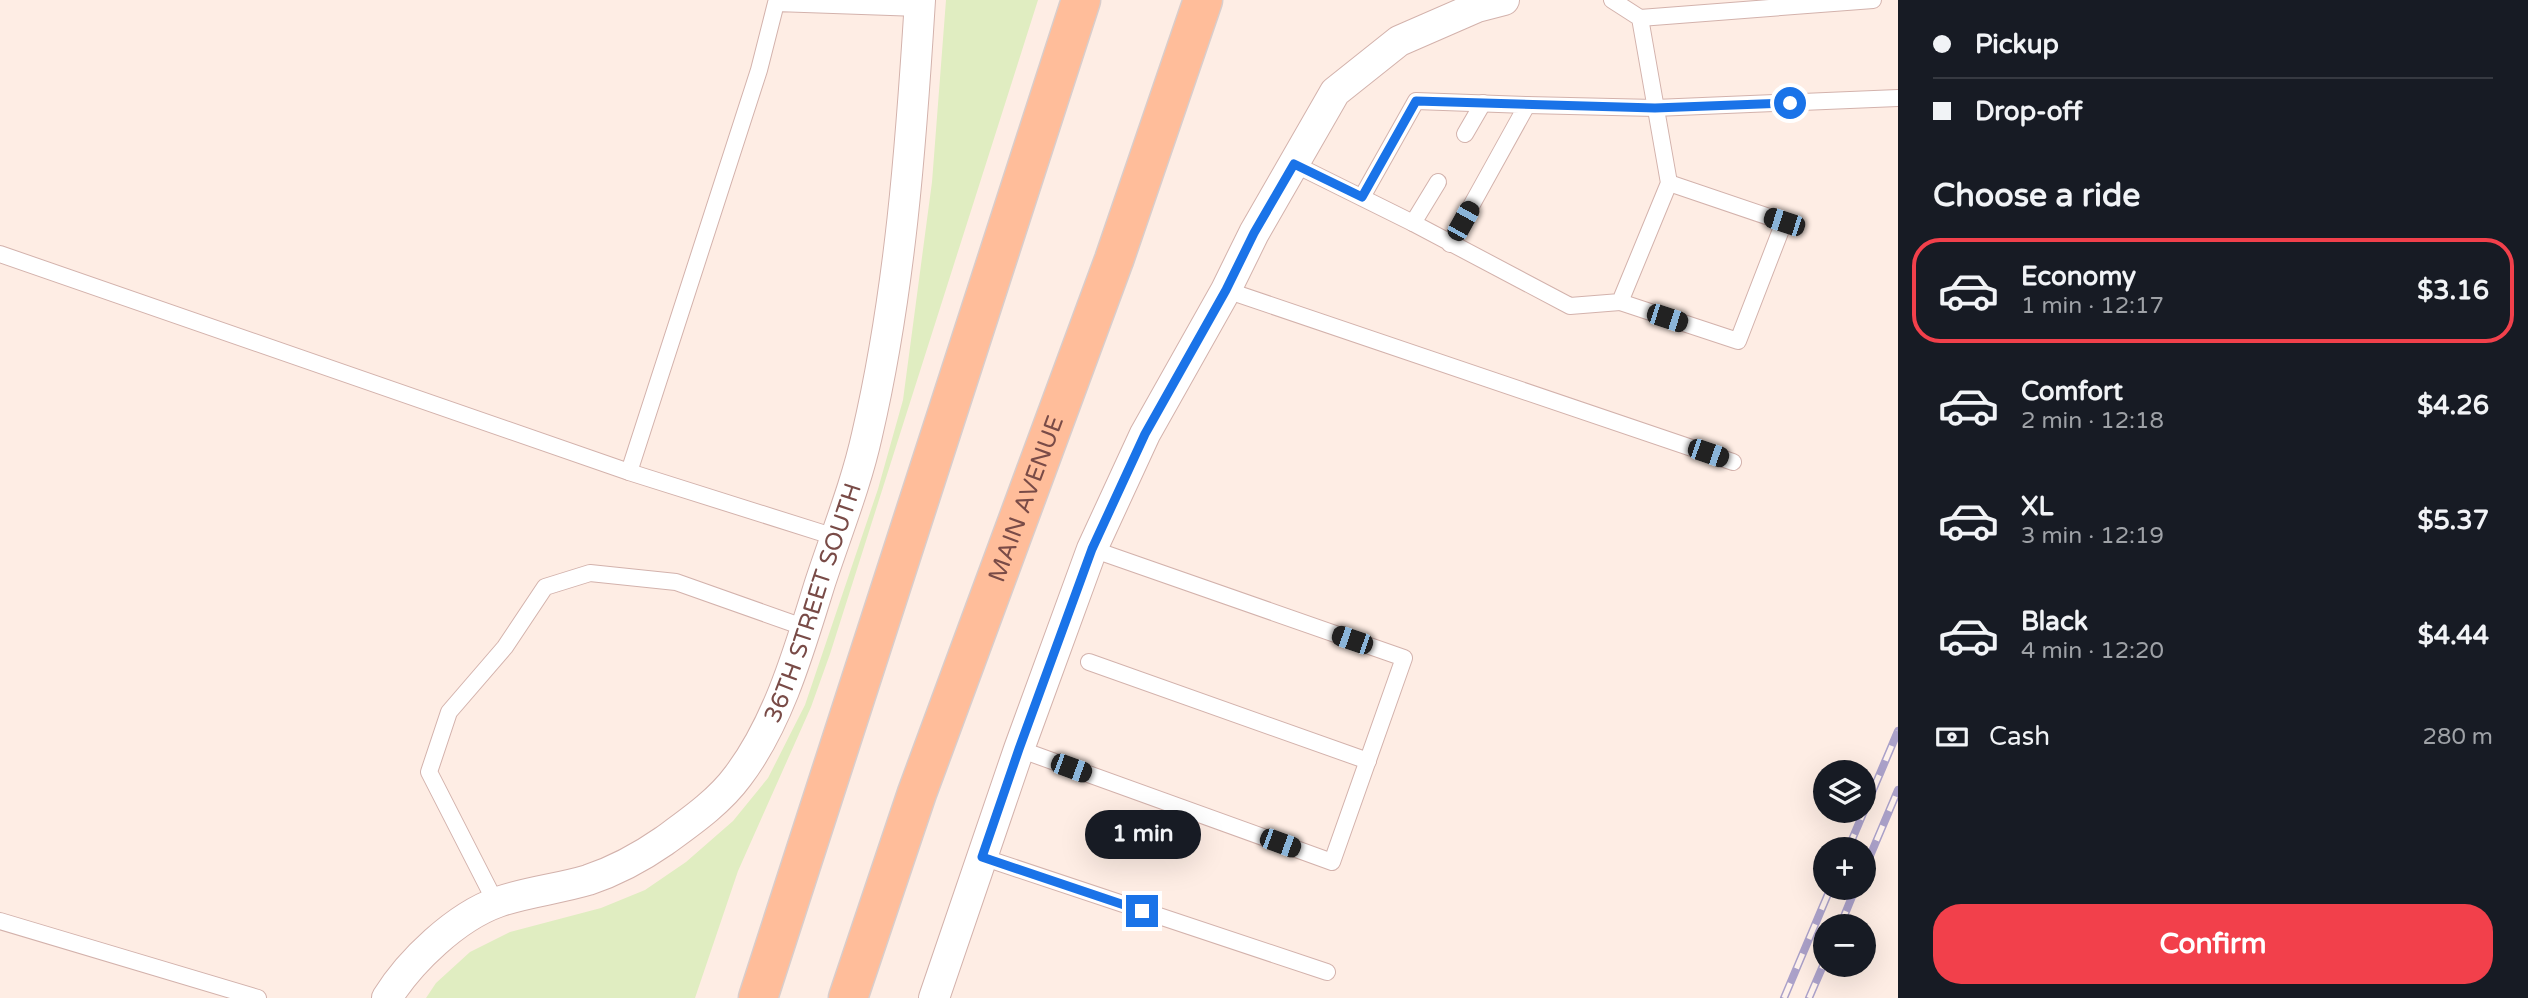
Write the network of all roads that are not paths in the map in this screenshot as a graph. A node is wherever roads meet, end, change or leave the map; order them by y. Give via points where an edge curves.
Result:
1 (1081, 0) edge
2 (1203, 0) edge
3 (1504, 0) edge
4 (1612, 0) edge
5 (1873, 0) edge
6 (776, 2) edge
7 (920, 4) edge
8 (1640, 18) junction
9 (1898, 98) edge
10 (1483, 103) junction
11 (1527, 105) junction
12 (1655, 108) junction
13 (1465, 134) dead end
14 (1294, 164) junction
15 (1437, 182) dead end
16 (1669, 183) junction
17 (1362, 197) junction
18 (1413, 223) junction
19 (1451, 244) junction
20 (0, 254) edge
21 (1226, 290) junction
22 (1620, 302) junction
23 (1733, 462) dead end
24 (629, 472) junction
25 (835, 537) junction
26 (1092, 549) junction
27 (806, 628) junction
28 (1089, 662) dead end
29 (1019, 749) junction
30 (1368, 761) junction
31 (982, 857) junction
32 (496, 903) junction
33 (0, 921) edge
34 (1327, 972) dead end
35 (258, 998) edge
36 (387, 998) edge
37 (758, 998) edge
38 (848, 998) edge
39 (934, 998) edge

1 - 37 main road
2 - 38 main road, MAIN AVENUE via 1114,260 917,793
3 - 14 street via 1399,41 1335,92
4 - 8 lane
5 - 8 lane
6 - 7 lane
6 - 24 lane via 759,70
7 - 25 street, 36TH STREET SOUTH via 888,339 866,439
8 - 12 lane
9 - 12 lane
10 - 11 lane
10 - 13 lane
10 - 17 lane via 1416,101
11 - 12 lane
11 - 19 lane
12 - 16 lane
14 - 17 lane
14 - 21 street
15 - 18 lane
16 - 22 lane
16 - 22 lane via 1784,222 1738,341
17 - 18 lane
18 - 19 lane
19 - 22 lane via 1570,306
20 - 24 lane
21 - 23 lane
21 - 26 street via 1145,434
24 - 25 lane
25 - 27 street, 36TH STREET SOUTH
26 - 29 street
26 - 30 lane via 1404,658
27 - 32 street, 36TH STREET SOUTH via 768,728 737,777 699,816 642,857 589,880
27 - 32 lane via 676,582 590,573 545,587 505,647 449,712 429,772
28 - 30 lane
29 - 30 lane via 1332,862
29 - 31 street
31 - 34 lane
31 - 39 street
32 - 36 street, 36TH STREET SOUTH via 454,927 413,962
33 - 35 lane

